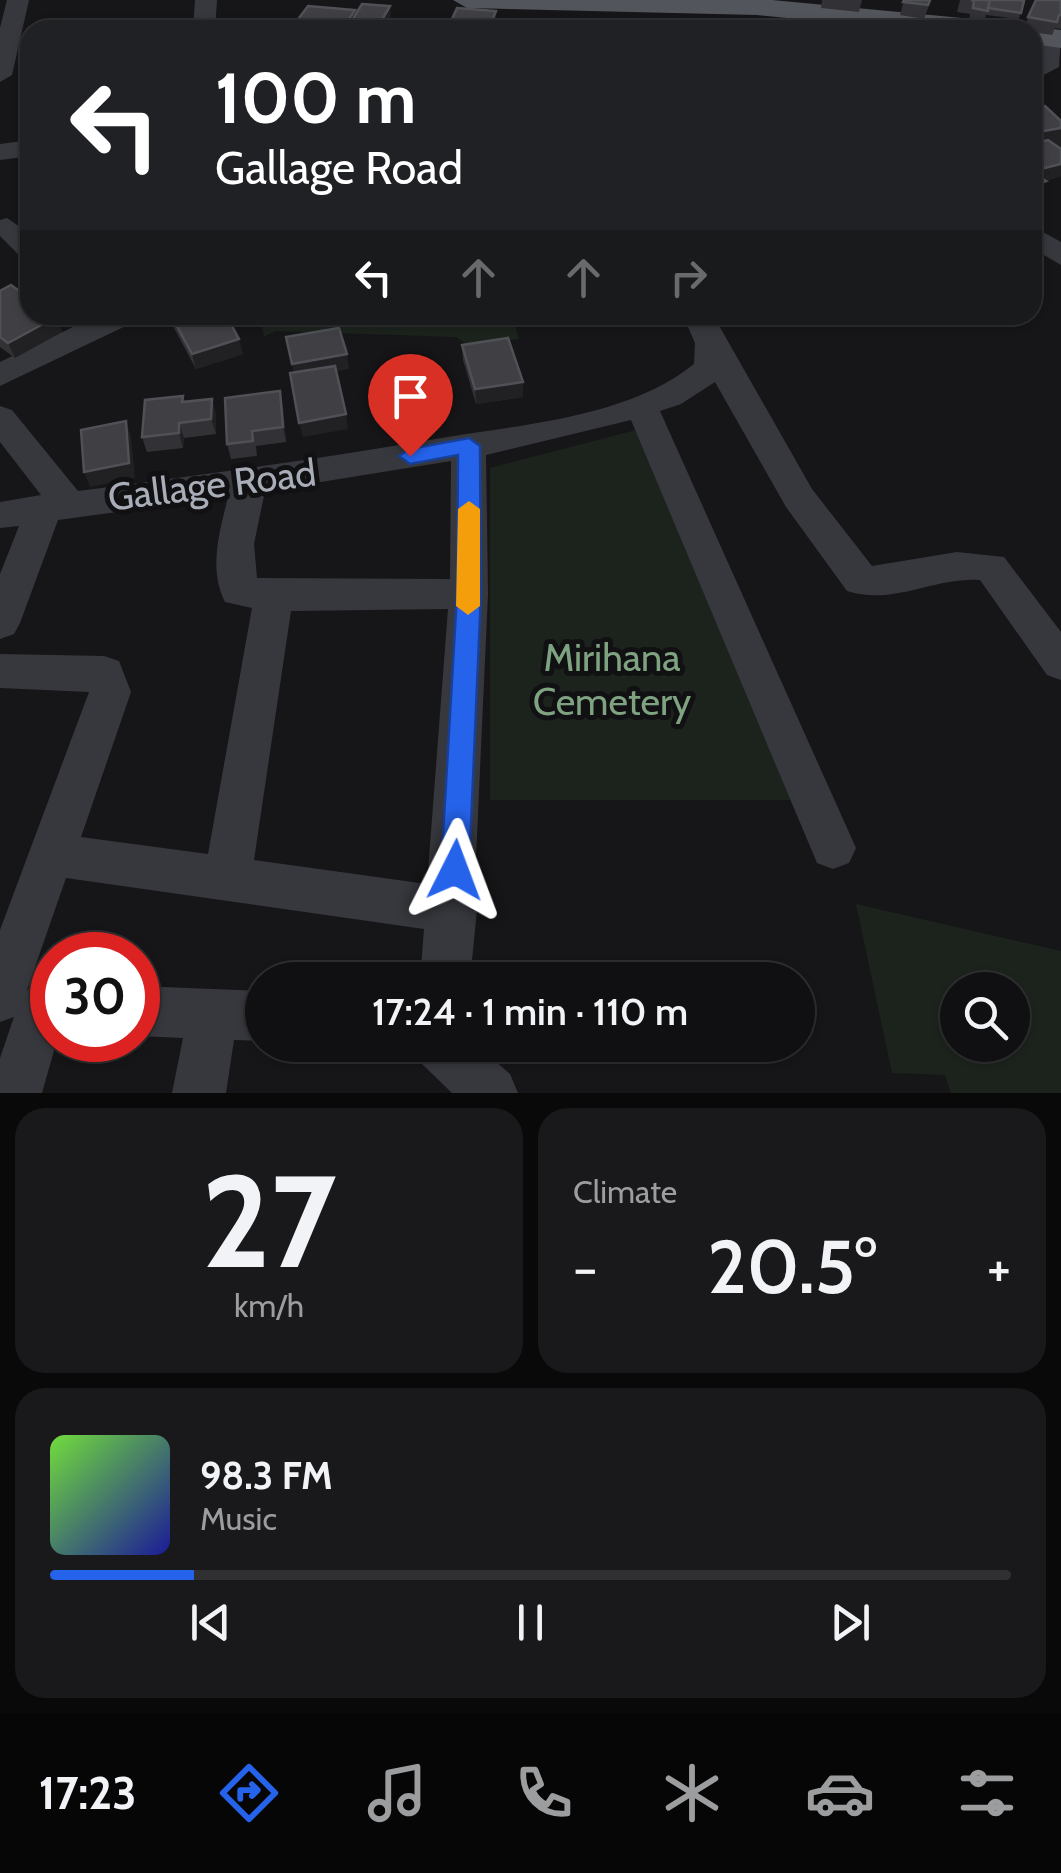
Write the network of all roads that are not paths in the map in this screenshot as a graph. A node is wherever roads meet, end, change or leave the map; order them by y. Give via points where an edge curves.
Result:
1 (18, 0) edge
2 (466, 0) edge
3 (538, 1) edge
4 (758, 4) edge
5 (903, 20) edge
6 (1050, 37) edge
7 (1042, 69) edge
8 (0, 76) edge
9 (102, 325) edge
10 (702, 325) edge
11 (713, 349) junction
12 (0, 375) edge
13 (642, 407) junction
14 (0, 418) edge
15 (469, 446) junction
16 (249, 484) junction
17 (57, 505) junction
18 (0, 514) edge
19 (469, 594) junction
20 (274, 596) junction
21 (0, 623) edge
22 (1061, 663) edge
23 (0, 670) edge
24 (833, 848) dead end
25 (52, 854) junction
26 (228, 875) junction
27 (453, 910) junction
28 (448, 962) edge
29 (23, 1007) edge
30 (160, 1012) edge
31 (238, 1014) edge
32 (457, 1062) edge
33 (15, 1093) edge
34 (200, 1093) edge
35 (491, 1093) edge

1 - 8 street
2 - 3 main road
3 - 4 main road
4 - 5 main road
6 - 7 street
9 - 12 street
10 - 11 street
11 - 13 street, Gallage Road via 699,381
11 - 22 street via 799,498 862,580 883,585 964,561 991,567
13 - 15 street, Gallage Road
13 - 24 street
14 - 17 street
15 - 16 street, Gallage Road
15 - 19 street
16 - 17 street, Gallage Road
16 - 20 street via 235,544 238,591
17 - 18 street, Gallage Road
17 - 21 street
19 - 20 street
19 - 27 street
20 - 26 street
23 - 25 street via 104,673 110,692
25 - 26 street
25 - 29 street
26 - 27 street
27 - 28 street
29 - 33 street
30 - 31 street
31 - 34 street
32 - 35 street

